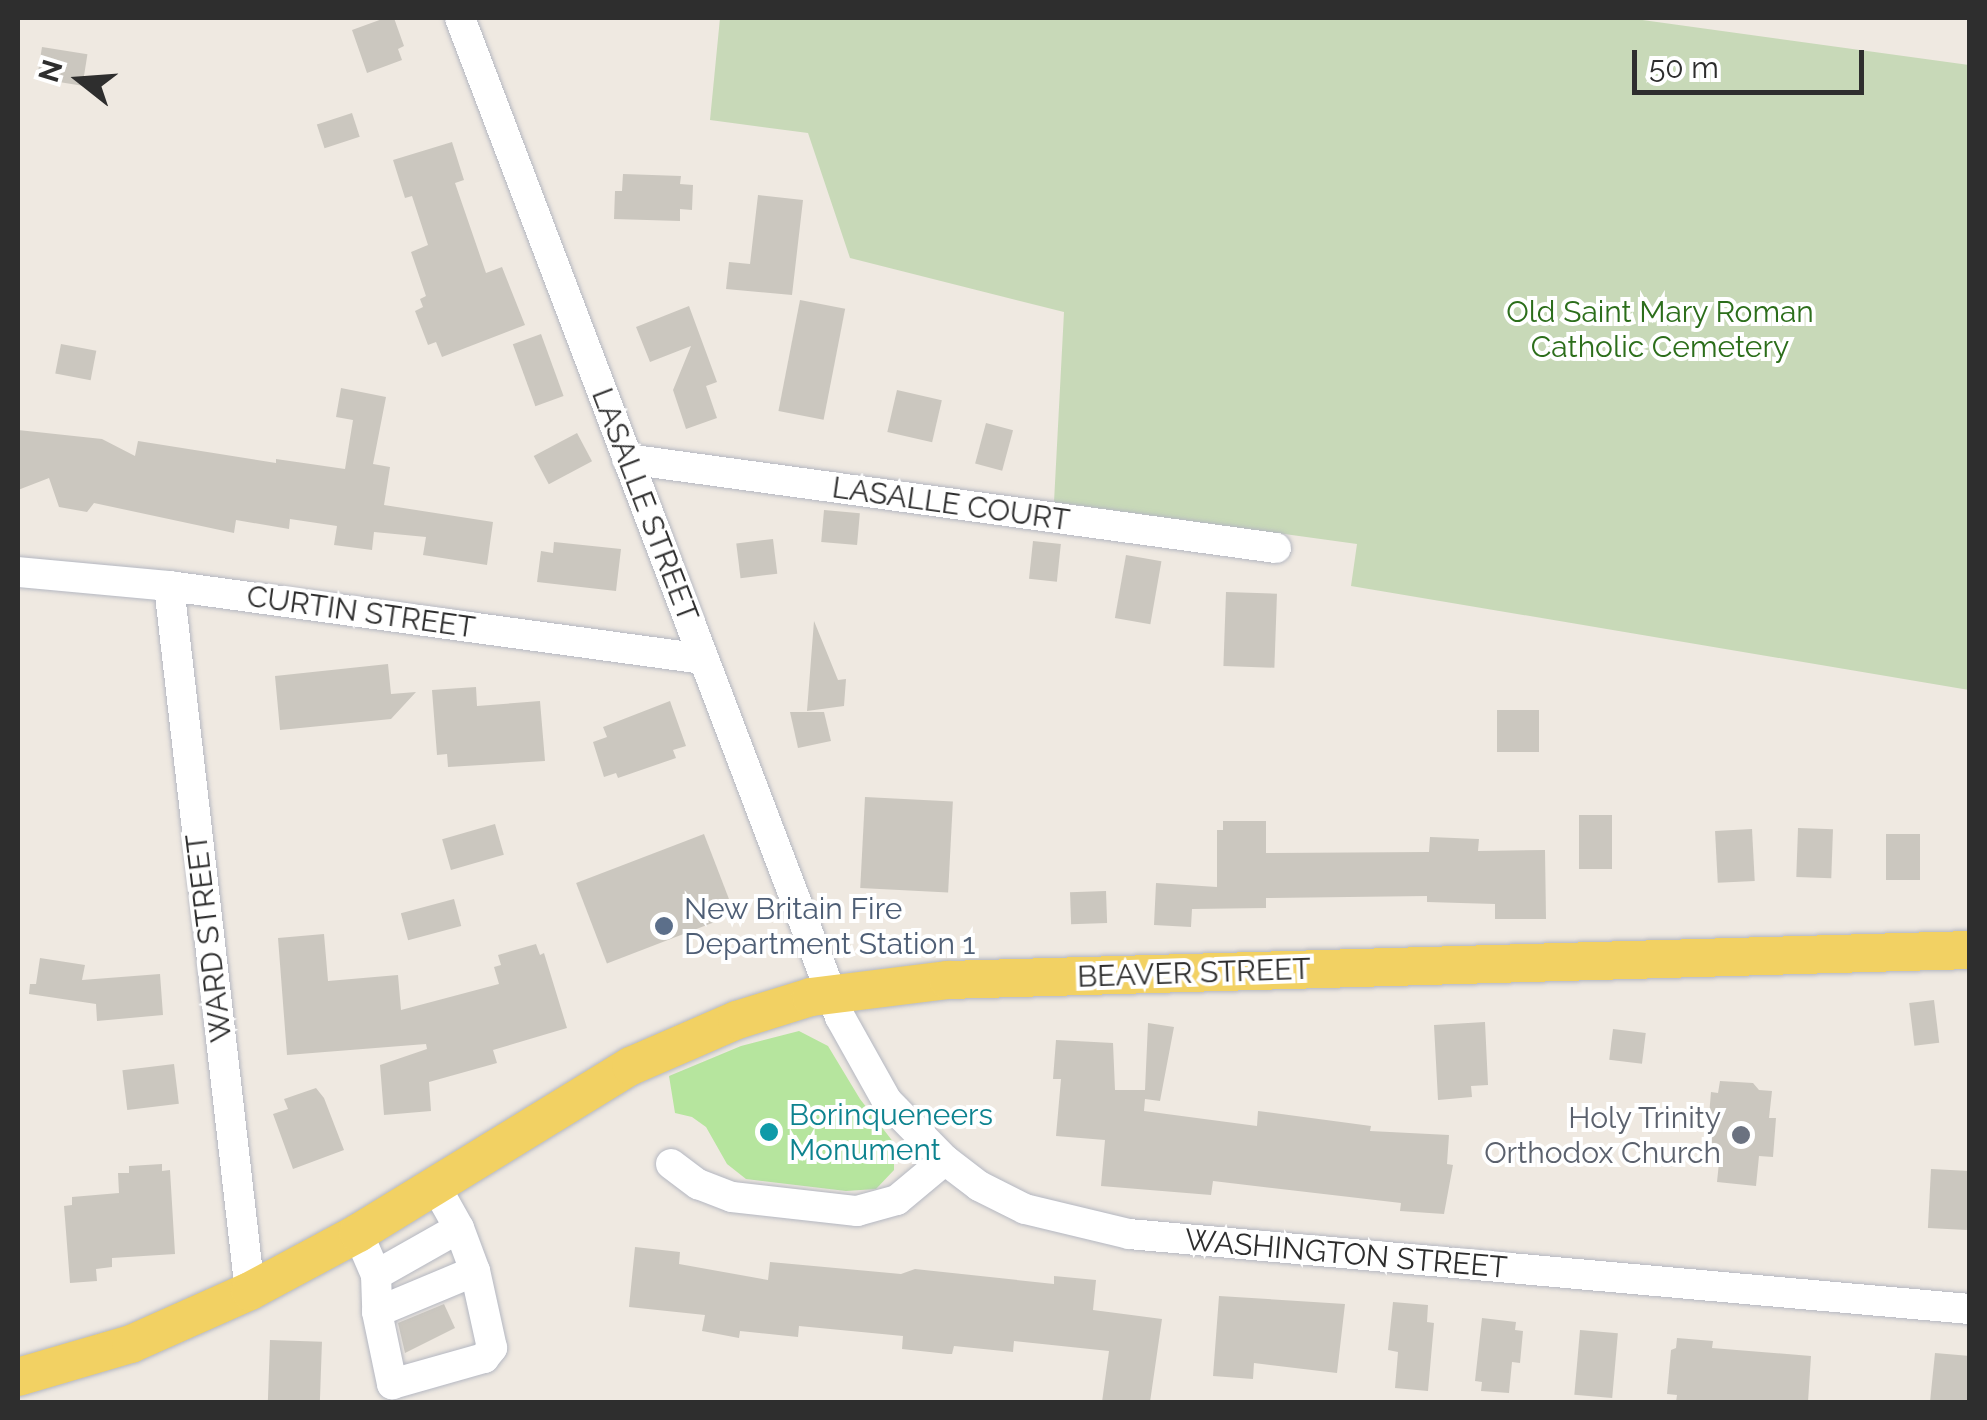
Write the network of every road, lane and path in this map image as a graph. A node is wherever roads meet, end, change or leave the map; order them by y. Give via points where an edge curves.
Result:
1 (460, 18) edge
2 (628, 459) junction
3 (1276, 548) dead end
4 (18, 572) edge
5 (169, 586) junction
6 (703, 658) junction
7 (1970, 950) edge
8 (830, 993) junction
9 (945, 1160) junction
10 (670, 1164) dead end
11 (449, 1178) junction
12 (459, 1228) junction
13 (358, 1233) junction
14 (475, 1271) junction
15 (376, 1276) junction
16 (250, 1291) junction
17 (1970, 1309) edge
18 (377, 1312) junction
19 (18, 1377) edge

1 - 2 street, LASALLE STREET
2 - 3 street, LASALLE COURT
2 - 6 street, LASALLE STREET
4 - 5 street, CURTIN STREET
5 - 6 street, CURTIN STREET
5 - 16 street, WARD STREET
6 - 8 street, LASALLE STREET
7 - 8 main road, BEAVER STREET via 961,980
8 - 9 street, WASHINGTON STREET via 875,1085
8 - 11 main road, BEAVER STREET via 670,1047
9 - 10 street via 898,1200 857,1211 732,1197
9 - 17 street, WASHINGTON STREET via 1026,1209 1129,1234
11 - 12 street
11 - 13 main road, BEAVER STREET
12 - 14 street
12 - 15 street
13 - 15 street
13 - 16 main road, BEAVER STREET
14 - 18 street
14 - 18 street via 492,1348 484,1358 392,1384
15 - 18 street
16 - 19 main road, BEAVER STREET via 131,1344

